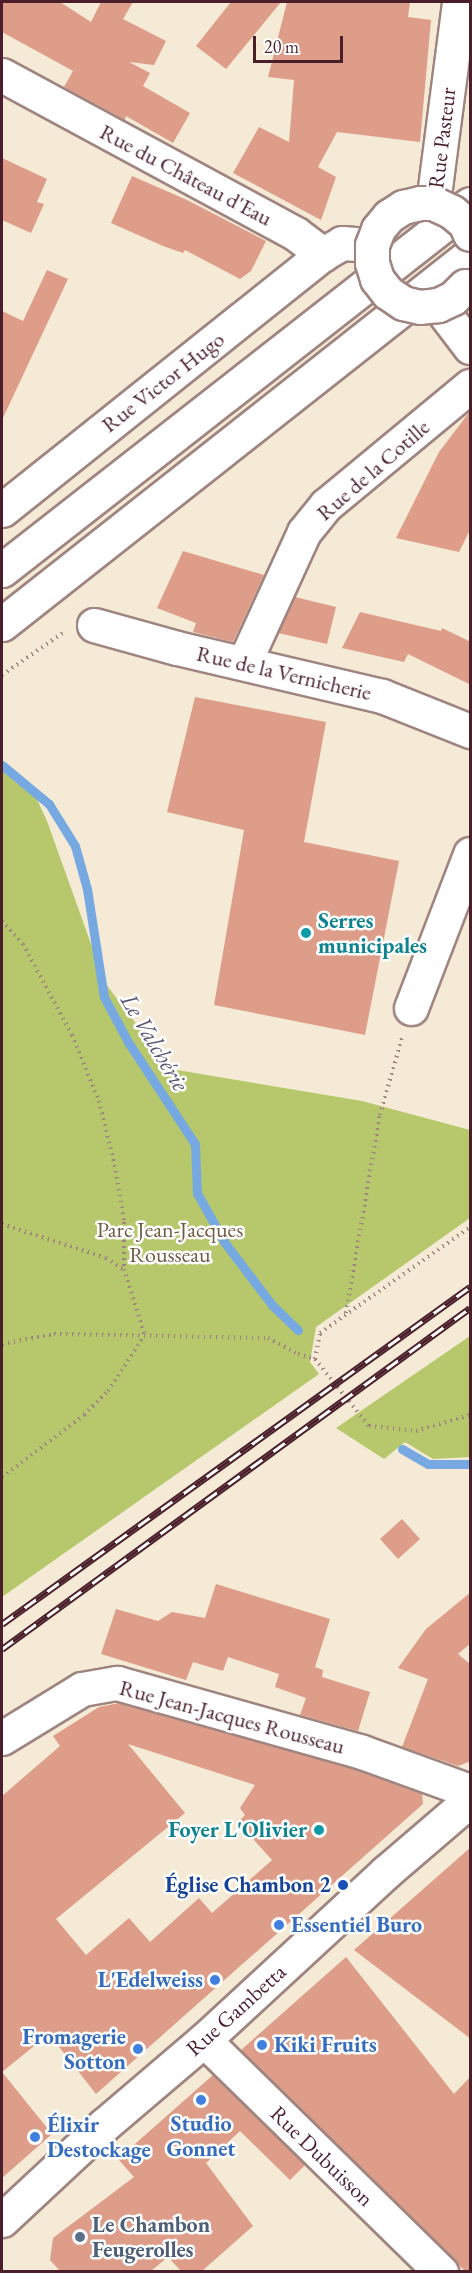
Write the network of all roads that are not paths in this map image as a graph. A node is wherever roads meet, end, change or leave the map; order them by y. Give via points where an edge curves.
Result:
1 (459, 2) edge
2 (2, 75) edge
3 (433, 203) junction
4 (471, 204) edge
5 (471, 234) edge
6 (372, 245) junction
7 (323, 254) junction
8 (469, 277) edge
9 (438, 305) junction
10 (471, 347) edge
11 (471, 386) edge
12 (2, 510) edge
13 (2, 570) edge
14 (2, 624) edge
15 (94, 625) road end
16 (244, 663) junction
17 (471, 731) edge
18 (471, 854) edge
19 (411, 1008) road end
20 (2, 1738) edge
21 (471, 1791) edge
22 (471, 1800) edge
23 (204, 2040) junction
24 (2, 2220) edge
25 (441, 2271) edge

1 - 3 main road, Rue Pasteur
2 - 7 main road, Rue du Château d'Eau via 296,234
3 - 5 main road, bridge via 452,212
3 - 6 main road, bridge via 403,207 389,216
4 - 13 main road
6 - 7 main road via 342,243
6 - 9 main road, bridge via 377,279 388,293 403,303 420,307
7 - 12 main road, Rue Victor Hugo
8 - 9 main road, bridge via 453,298
8 - 14 main road
9 - 10 main road
11 - 16 main road, Rue de la Cotille via 326,505 304,532
15 - 16 main road, Rue de la Vernicherie
16 - 17 main road, Rue de la Vernicherie via 382,696
18 - 19 main road
20 - 21 main road, Rue Jean-Jacques Rousseau via 82,1689 117,1683 362,1752
22 - 23 main road, Rue Gambetta via 386,1872
23 - 24 main road, Rue Gambetta via 104,2125
23 - 25 main road, Rue Dubuisson

